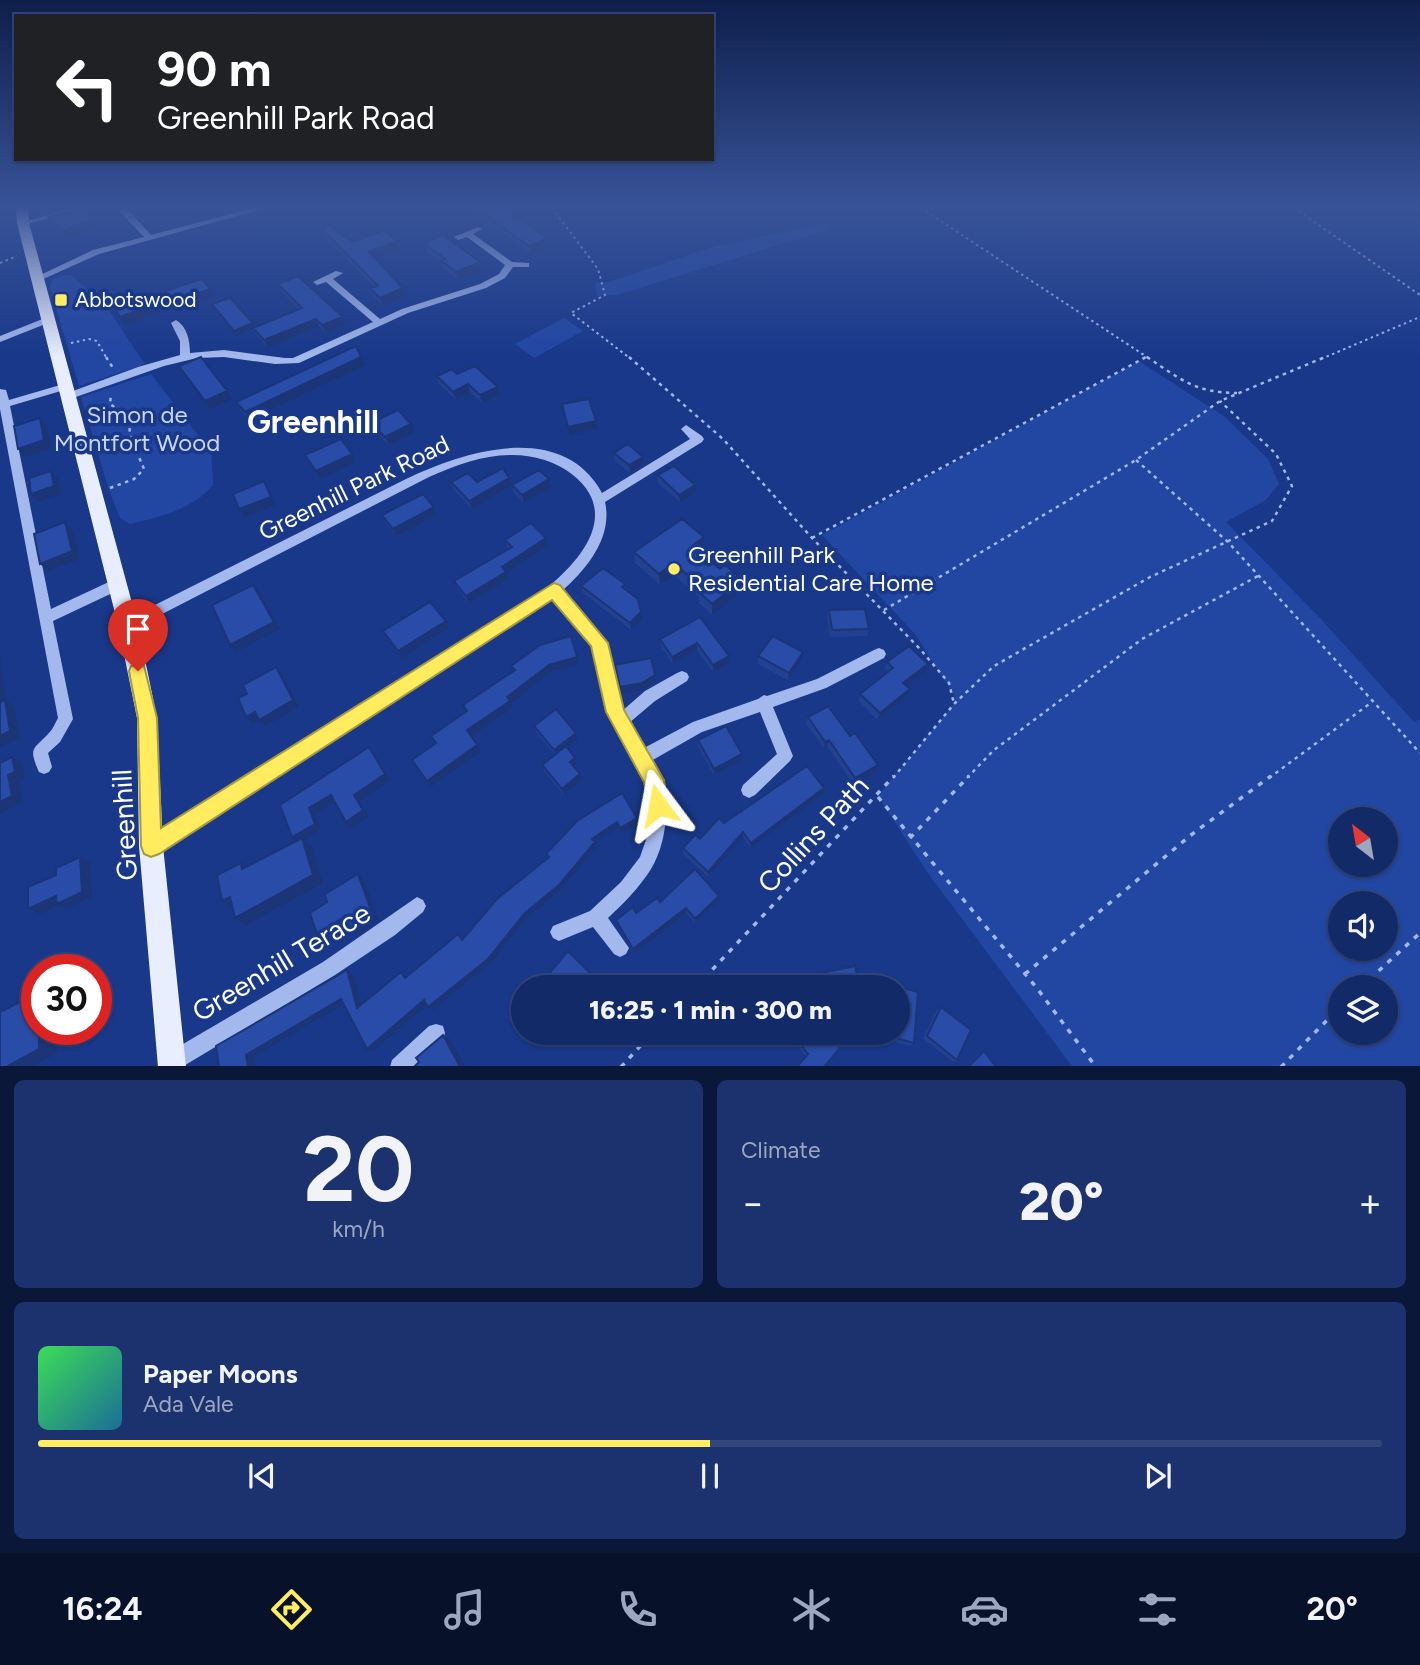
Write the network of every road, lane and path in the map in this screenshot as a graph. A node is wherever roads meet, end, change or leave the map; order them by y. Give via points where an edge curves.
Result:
1 (32, 258) edge
2 (83, 258) edge
3 (500, 258) edge
4 (589, 258) edge
5 (996, 258) edge
6 (1366, 258) edge
7 (510, 264) junction
8 (526, 265) dead end
9 (339, 273) dead end
10 (38, 278) junction
11 (1420, 295) edge
12 (1420, 317) edge
13 (50, 319) junction
14 (378, 322) junction
15 (176, 323) dead end
16 (0, 339) edge
17 (56, 347) junction
18 (185, 357) junction
19 (1146, 357) junction
20 (115, 380) junction
21 (68, 391) junction
22 (1239, 393) junction
23 (2, 398) edge
24 (1220, 401) junction
25 (686, 429) dead end
26 (1136, 460) junction
27 (94, 494) junction
28 (600, 500) junction
29 (812, 538) junction
30 (1228, 542) junction
31 (1258, 576) junction
32 (118, 584) junction
33 (554, 590) junction
34 (884, 610) junction
35 (46, 618) junction
36 (128, 625) junction
37 (879, 654) dead end
38 (682, 677) dead end
39 (764, 702) junction
40 (1372, 702) junction
41 (954, 704) junction
42 (621, 721) junction
43 (1420, 753) edge
44 (643, 757) junction
45 (44, 767) dead end
46 (749, 790) dead end
47 (877, 796) junction
48 (910, 838) junction
49 (151, 846) junction
50 (417, 906) dead end
51 (596, 917) junction
52 (559, 932) dead end
53 (1420, 933) edge
54 (620, 948) dead end
55 (1025, 974) junction
56 (707, 975) edge
57 (1374, 975) edge
58 (1328, 1019) edge
59 (436, 1033) dead end
60 (641, 1045) edge
61 (172, 1064) edge
62 (399, 1066) edge
63 (621, 1066) edge
64 (1096, 1066) edge
65 (1280, 1066) edge

1 - 10 main road, Greenhill
2 - 10 street
3 - 7 street
4 - 29 path via 605,295 571,313 625,353 723,439
5 - 19 path
6 - 11 path
7 - 8 street
7 - 14 street via 483,286
9 - 14 street via 322,280
10 - 13 main road, Greenhill
12 - 22 path
13 - 16 street
13 - 17 main road, Greenhill
14 - 18 street via 295,361 212,353
15 - 18 street via 185,341
17 - 20 path via 97,341
17 - 21 main road, Greenhill
18 - 20 street
19 - 22 path via 1194,388
19 - 29 path
20 - 21 street
20 - 27 path via 110,404 129,418 130,436 145,469 134,479
21 - 23 street
21 - 27 main road, Greenhill
22 - 24 path
23 - 35 street
24 - 26 path
24 - 30 path, Collins Path via 1276,454 1292,486 1272,521
25 - 28 street via 698,439
26 - 30 path
26 - 34 path
27 - 32 main road, Greenhill
28 - 33 street via 594,550
28 - 36 street, Greenhill Park Road via 579,473 555,459 520,452 472,457
29 - 34 path
30 - 31 path
30 - 41 path, Collins Path via 1150,577 1076,622 1031,642 994,666
31 - 40 path
31 - 48 path via 1142,639 1004,742
32 - 35 street
32 - 36 main road, Greenhill
33 - 42 street via 599,643
33 - 49 street
34 - 41 path via 949,683
35 - 45 street via 66,719 40,750
36 - 49 main road, Greenhill via 147,718
37 - 39 street via 821,684
38 - 42 street
39 - 44 street via 698,727
39 - 46 street via 785,756
40 - 43 path
40 - 55 path via 1191,835
41 - 47 path, Collins Path
42 - 44 street
44 - 51 street via 654,780 656,834 646,862
47 - 48 path
47 - 56 path, Collins Path
48 - 55 path
49 - 61 main road, Greenhill
50 - 61 street, Greenhill Terace via 342,962 223,1028
51 - 52 street
51 - 54 street
53 - 57 path
55 - 64 path
58 - 65 path
59 - 62 street
60 - 63 path

